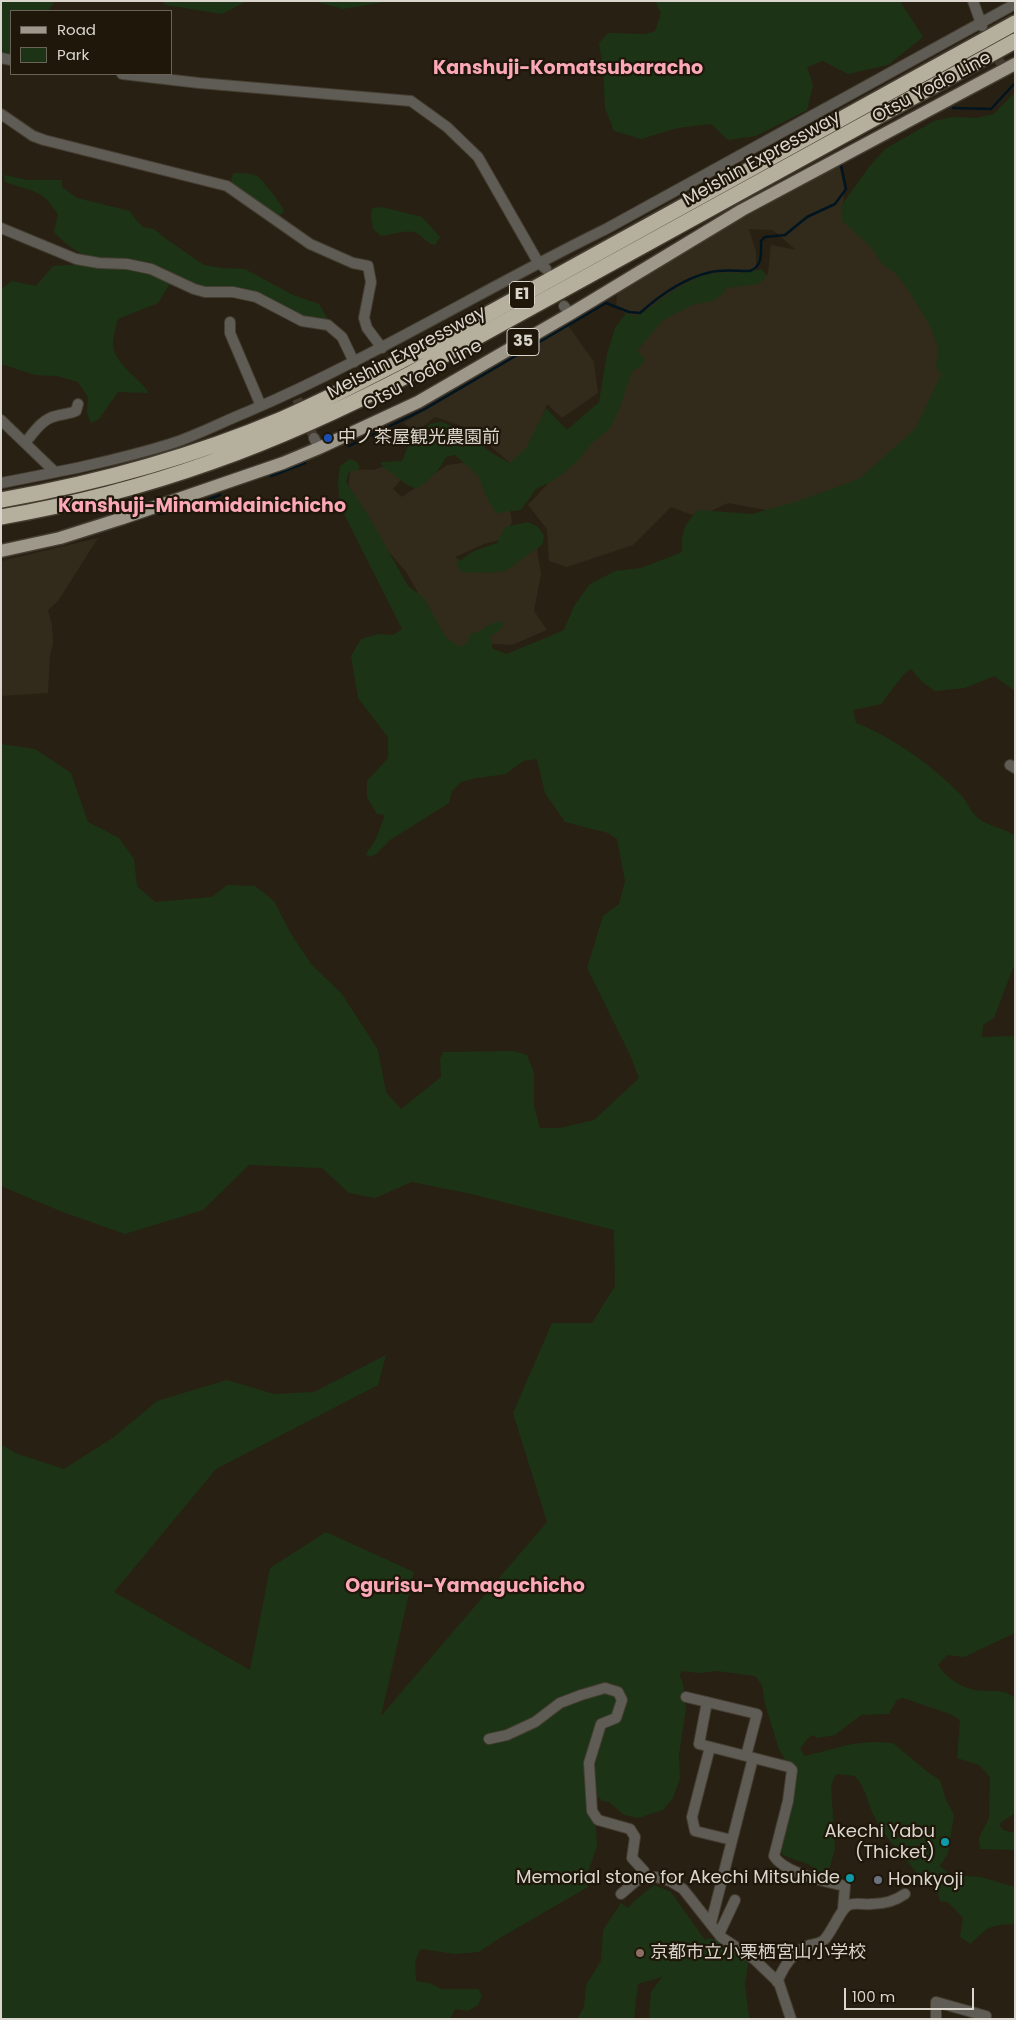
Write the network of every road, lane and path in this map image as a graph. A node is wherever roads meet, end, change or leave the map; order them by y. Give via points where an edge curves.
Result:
1 (972, 1) edge
2 (1015, 4) edge
3 (1015, 23) edge
4 (981, 25) junction
5 (1015, 41) edge
6 (1006, 66) edge
7 (131, 75) edge
8 (1, 114) edge
9 (1, 228) edge
10 (542, 265) junction
11 (230, 322) dead end
12 (382, 348) junction
13 (354, 362) junction
14 (78, 404) dead end
15 (261, 406) junction
16 (1, 420) edge
17 (25, 443) junction
18 (55, 472) junction
19 (1, 483) edge
20 (1, 500) edge
21 (1, 517) edge
22 (1, 551) edge
23 (686, 1697) dead end
24 (707, 1702) junction
25 (489, 1739) dead end
26 (710, 1747) junction
27 (749, 1757) junction
28 (732, 1840) junction
29 (645, 1877) junction
30 (621, 1894) dead end
31 (905, 1894) dead end
32 (735, 1900) dead end
33 (843, 1909) junction
34 (711, 1923) junction
35 (720, 1934) junction
36 (777, 1982) junction
37 (986, 2016) dead end
38 (791, 2019) edge
39 (936, 2019) edge

1 - 4 street
2 - 4 street
3 - 20 highway, Meishin Expressway / E1 via 428,347 338,393 254,430 173,458 73,486
4 - 10 street
5 - 21 highway, Meishin Expressway / E1 via 329,416 236,455 143,486 77,503
6 - 22 main road, Otsu Yodo Line / 35 via 742,210 567,310 418,402 248,475 60,538
7 - 10 street via 411,100 478,157
8 - 12 street via 44,140 227,186 310,244 353,263 368,266 371,282 364,318
9 - 13 street via 76,259 151,269 194,289 256,297 302,321 328,325 342,337
10 - 12 street
11 - 15 street via 230,333
12 - 13 street
13 - 15 street via 295,395
14 - 17 street via 76,411 43,422
15 - 18 street via 172,444
16 - 17 street
17 - 18 street
18 - 19 street
23 - 24 street
24 - 26 street via 699,1744
24 - 27 street via 757,1714
25 - 29 street via 535,1722 560,1704 581,1695 605,1688 618,1692 622,1700 616,1718 601,1724 590,1763 592,1811 598,1820 630,1829 634,1837 632,1858 644,1871
26 - 27 street
26 - 28 street via 692,1817 695,1831
27 - 28 street
27 - 33 street via 792,1770 774,1856 779,1864 825,1882 845,1886
28 - 34 street
29 - 30 street
29 - 34 street via 670,1881 683,1889
31 - 33 street via 895,1900 850,1904
32 - 35 street
33 - 36 street via 823,1941 794,1954
34 - 35 street
35 - 36 street via 754,1959
36 - 38 street
37 - 39 street via 936,2002

